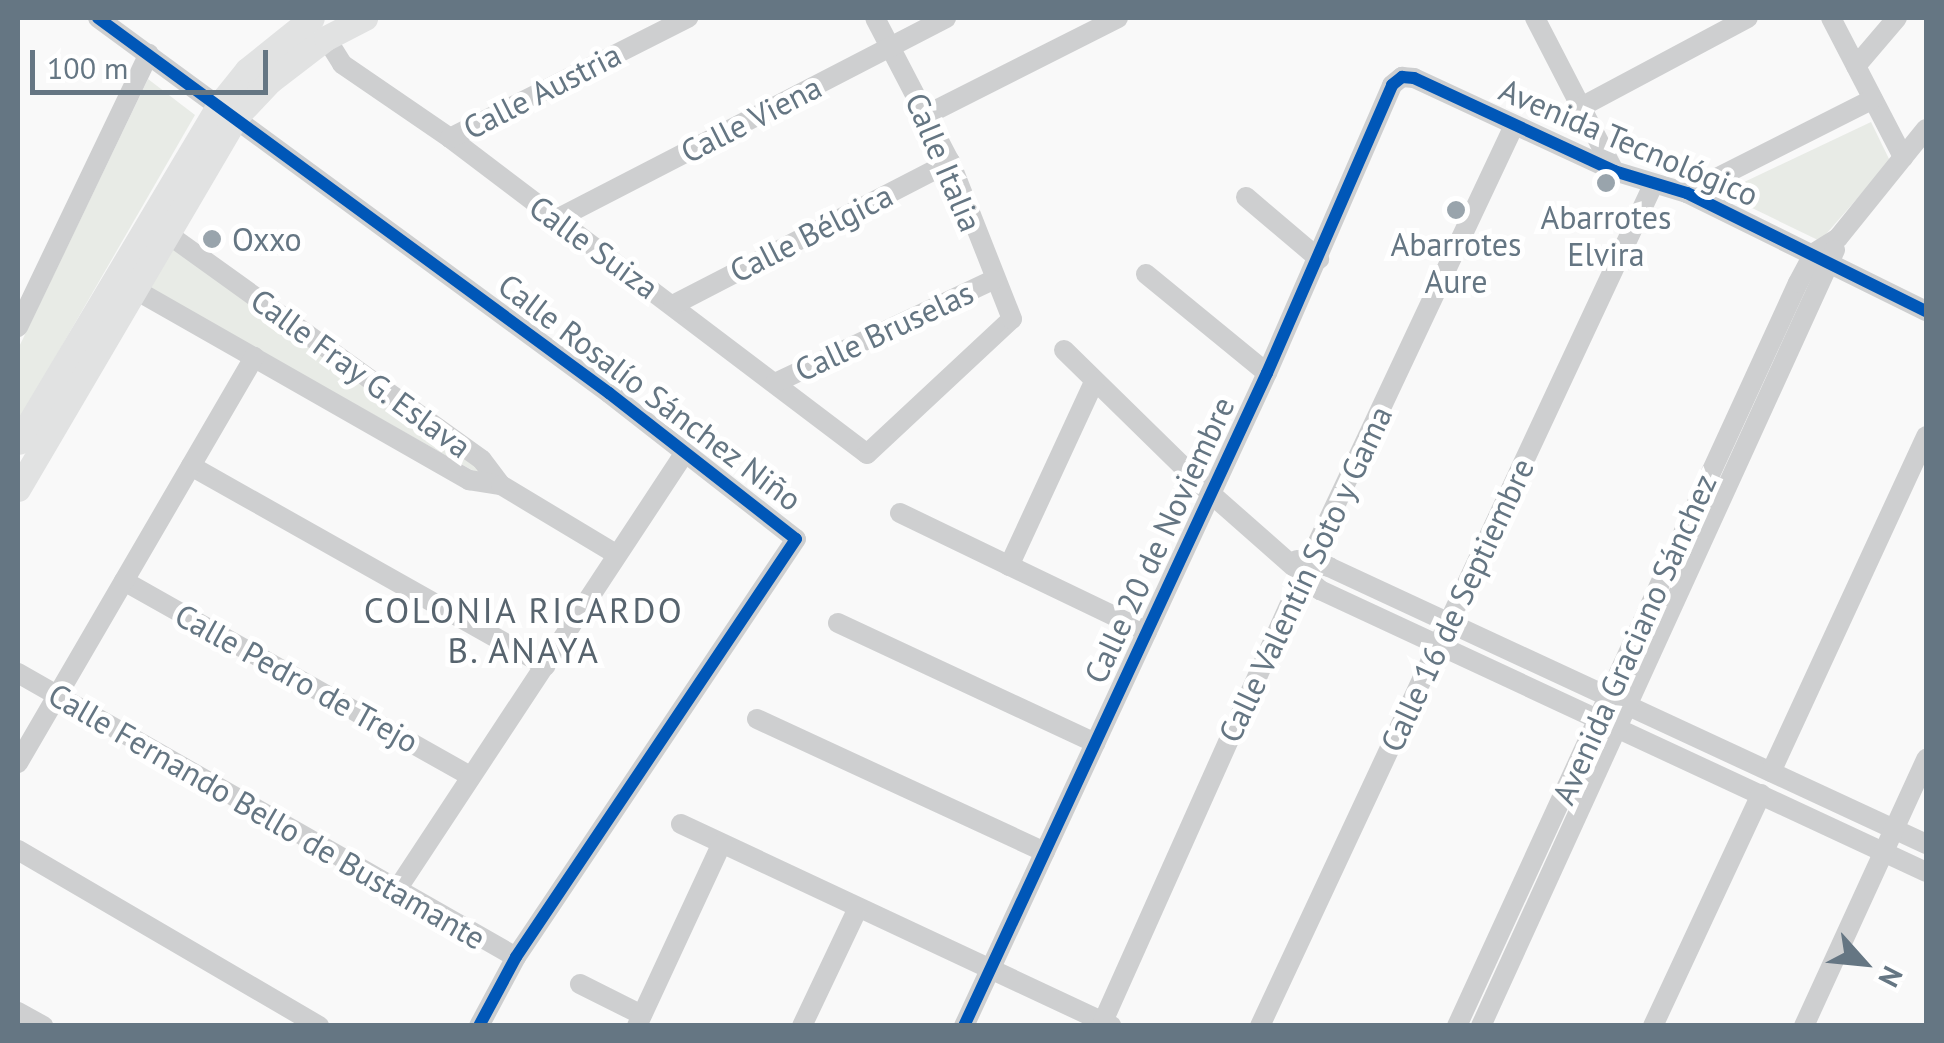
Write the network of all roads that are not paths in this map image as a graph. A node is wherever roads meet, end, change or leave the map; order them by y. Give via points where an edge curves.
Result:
1 (98, 18) edge
2 (365, 18) edge
3 (688, 18) edge
4 (875, 18) edge
5 (946, 18) edge
6 (1118, 18) edge
7 (1535, 18) edge
8 (1748, 18) edge
9 (1831, 18) edge
10 (1898, 18) edge
11 (319, 28) edge
12 (892, 45) junction
13 (148, 54) junction
14 (1856, 66) junction
15 (1402, 77) joint
16 (1874, 99) junction
17 (1582, 107) junction
18 (227, 111) junction
19 (926, 115) junction
20 (1514, 125) junction
21 (1926, 129) edge
22 (450, 138) junction
23 (1903, 157) junction
24 (950, 162) junction
25 (1614, 171) junction
26 (1654, 185) junction
27 (1687, 193) junction
28 (1246, 197) dead end
29 (556, 220) junction
30 (165, 232) junction
31 (1824, 258) junction
32 (1319, 259) junction
33 (1146, 274) dead end
34 (993, 280) junction
35 (134, 289) junction
36 (673, 305) junction
37 (1926, 310) edge
38 (18, 327) edge
39 (1064, 350) dead end
40 (254, 357) junction
41 (1267, 373) junction
42 (1094, 382) junction
43 (774, 383) junction
44 (1926, 436) edge
45 (24, 440) edge
46 (684, 454) junction
47 (867, 454) joint
48 (190, 466) junction
49 (1704, 483) junction
50 (501, 485) junction
51 (18, 489) edge
52 (1210, 493) junction
53 (1728, 493) junction
54 (900, 513) dead end
55 (616, 554) junction
56 (1010, 566) junction
57 (1300, 566) junction
58 (124, 581) junction
59 (1449, 622) junction
60 (838, 624) dead end
61 (1147, 632) junction
62 (1438, 646) junction
63 (546, 666) junction
64 (18, 674) edge
65 (56, 696) junction
66 (1609, 697) junction
67 (1630, 707) junction
68 (1599, 718) junction
69 (756, 720) dead end
70 (1620, 728) junction
71 (1095, 743) junction
72 (1926, 759) edge
73 (18, 763) edge
74 (1771, 772) junction
75 (470, 776) junction
76 (1761, 794) junction
77 (681, 824) dead end
78 (1894, 830) junction
79 (1926, 844) edge
80 (721, 845) junction
81 (18, 850) edge
82 (1045, 852) junction
83 (1884, 852) junction
84 (1926, 872) edge
85 (396, 890) junction
86 (858, 908) junction
87 (516, 958) junction
88 (990, 969) junction
89 (580, 984) dead end
90 (18, 1012) edge
91 (640, 1020) edge
92 (1106, 1024) edge
93 (42, 1026) edge
94 (319, 1026) edge
95 (479, 1026) edge
96 (802, 1026) edge
97 (964, 1026) edge
98 (1260, 1026) edge
99 (1457, 1026) edge
100 (1482, 1026) edge
101 (1652, 1026) edge
102 (1804, 1026) edge

1 - 13 street, Calle Rosalío Sánchez Niño
2 - 11 main road
3 - 22 street, Calle Austria
4 - 12 street, Calle Italia
5 - 12 street, Calle Viena
6 - 19 street
7 - 17 street
8 - 17 street
9 - 14 street
10 - 14 street
11 - 18 main road via 270,81
11 - 22 street, Calle Suiza via 342,64
12 - 19 street, Calle Italia
12 - 29 street, Calle Viena
13 - 18 street, Calle Rosalío Sánchez Niño
13 - 38 street
14 - 16 street
15 - 20 street, Avenida Tecnológico
15 - 32 street, Calle 20 de Noviembre via 1392,86
16 - 23 street
16 - 27 street
17 - 25 street
18 - 30 main road
18 - 45 main road
18 - 46 street, Calle Rosalío Sánchez Niño
19 - 24 street, Calle Italia
20 - 25 street, Avenida Tecnológico
20 - 57 street, Calle Valentín Soto y Gama
21 - 23 street
22 - 29 street, Calle Suiza
23 - 31 street
24 - 34 street, Calle Italia
24 - 36 street, Calle Bélgica
25 - 26 street, Avenida Tecnológico
26 - 27 street, Avenida Tecnológico
26 - 59 street, Calle 16 de Septiembre
27 - 31 street, Avenida Tecnológico
28 - 32 street
29 - 36 street, Calle Suiza
30 - 35 main road
30 - 50 street, Calle Fray G. Eslava via 482,460
31 - 37 street, Avenida Tecnológico
31 - 49 street, Avenida Graciano Sánchez
31 - 53 street, Avenida Graciano Sánchez
32 - 41 street, Calle 20 de Noviembre
33 - 41 street
34 - 43 street, Calle Bruselas
34 - 47 street, Calle Italia via 1012,319
35 - 40 street, Calle Fray G. Eslava
35 - 45 main road
36 - 43 street, Calle Suiza
39 - 42 street
40 - 48 street
40 - 50 street, Calle Fray G. Eslava via 469,480
41 - 52 street, Calle 20 de Noviembre
42 - 52 street
42 - 56 street
43 - 47 street, Calle Suiza
44 - 74 street
45 - 51 main road
46 - 55 street
46 - 87 street, Calle Rosalío Sánchez Niño via 796,539
48 - 58 street
48 - 63 street
49 - 53 street
49 - 66 street, Avenida Graciano Sánchez
50 - 55 street, Calle Fray G. Eslava
52 - 57 street
52 - 61 street, Calle 20 de Noviembre
53 - 67 street, Avenida Graciano Sánchez
54 - 56 street
55 - 63 street
56 - 61 street
57 - 59 street
57 - 62 street via 1320,590
57 - 92 street, Calle Valentín Soto y Gama
58 - 65 street
58 - 75 street, Calle Pedro de Trejo
59 - 62 street, Calle 16 de Septiembre
59 - 66 street
60 - 71 street
61 - 71 street, Calle 20 de Noviembre
62 - 68 street
62 - 98 street, Calle 16 de Septiembre
63 - 75 street
64 - 65 street, Calle Fernando Bello de Bustamante
65 - 73 street
65 - 85 street, Calle Fernando Bello de Bustamante
66 - 67 street
66 - 68 street, Avenida Graciano Sánchez
67 - 70 street, Avenida Graciano Sánchez
67 - 74 street
68 - 70 street
68 - 99 street, Avenida Graciano Sánchez
69 - 82 street
70 - 76 street
70 - 100 street, Avenida Graciano Sánchez
71 - 82 street, Calle 20 de Noviembre
72 - 78 street
74 - 78 street
75 - 85 street
76 - 83 street
76 - 101 street
77 - 80 street
78 - 79 street
78 - 83 street
80 - 86 street
80 - 91 street
81 - 94 street
82 - 88 street, Calle 20 de Noviembre
83 - 84 street
83 - 102 street
85 - 87 street, Calle Fernando Bello de Bustamante
86 - 88 street
86 - 96 street
87 - 95 street, Calle Rosalío Sánchez Niño
88 - 92 street
88 - 97 street, Calle 20 de Noviembre
89 - 91 street
90 - 93 street

